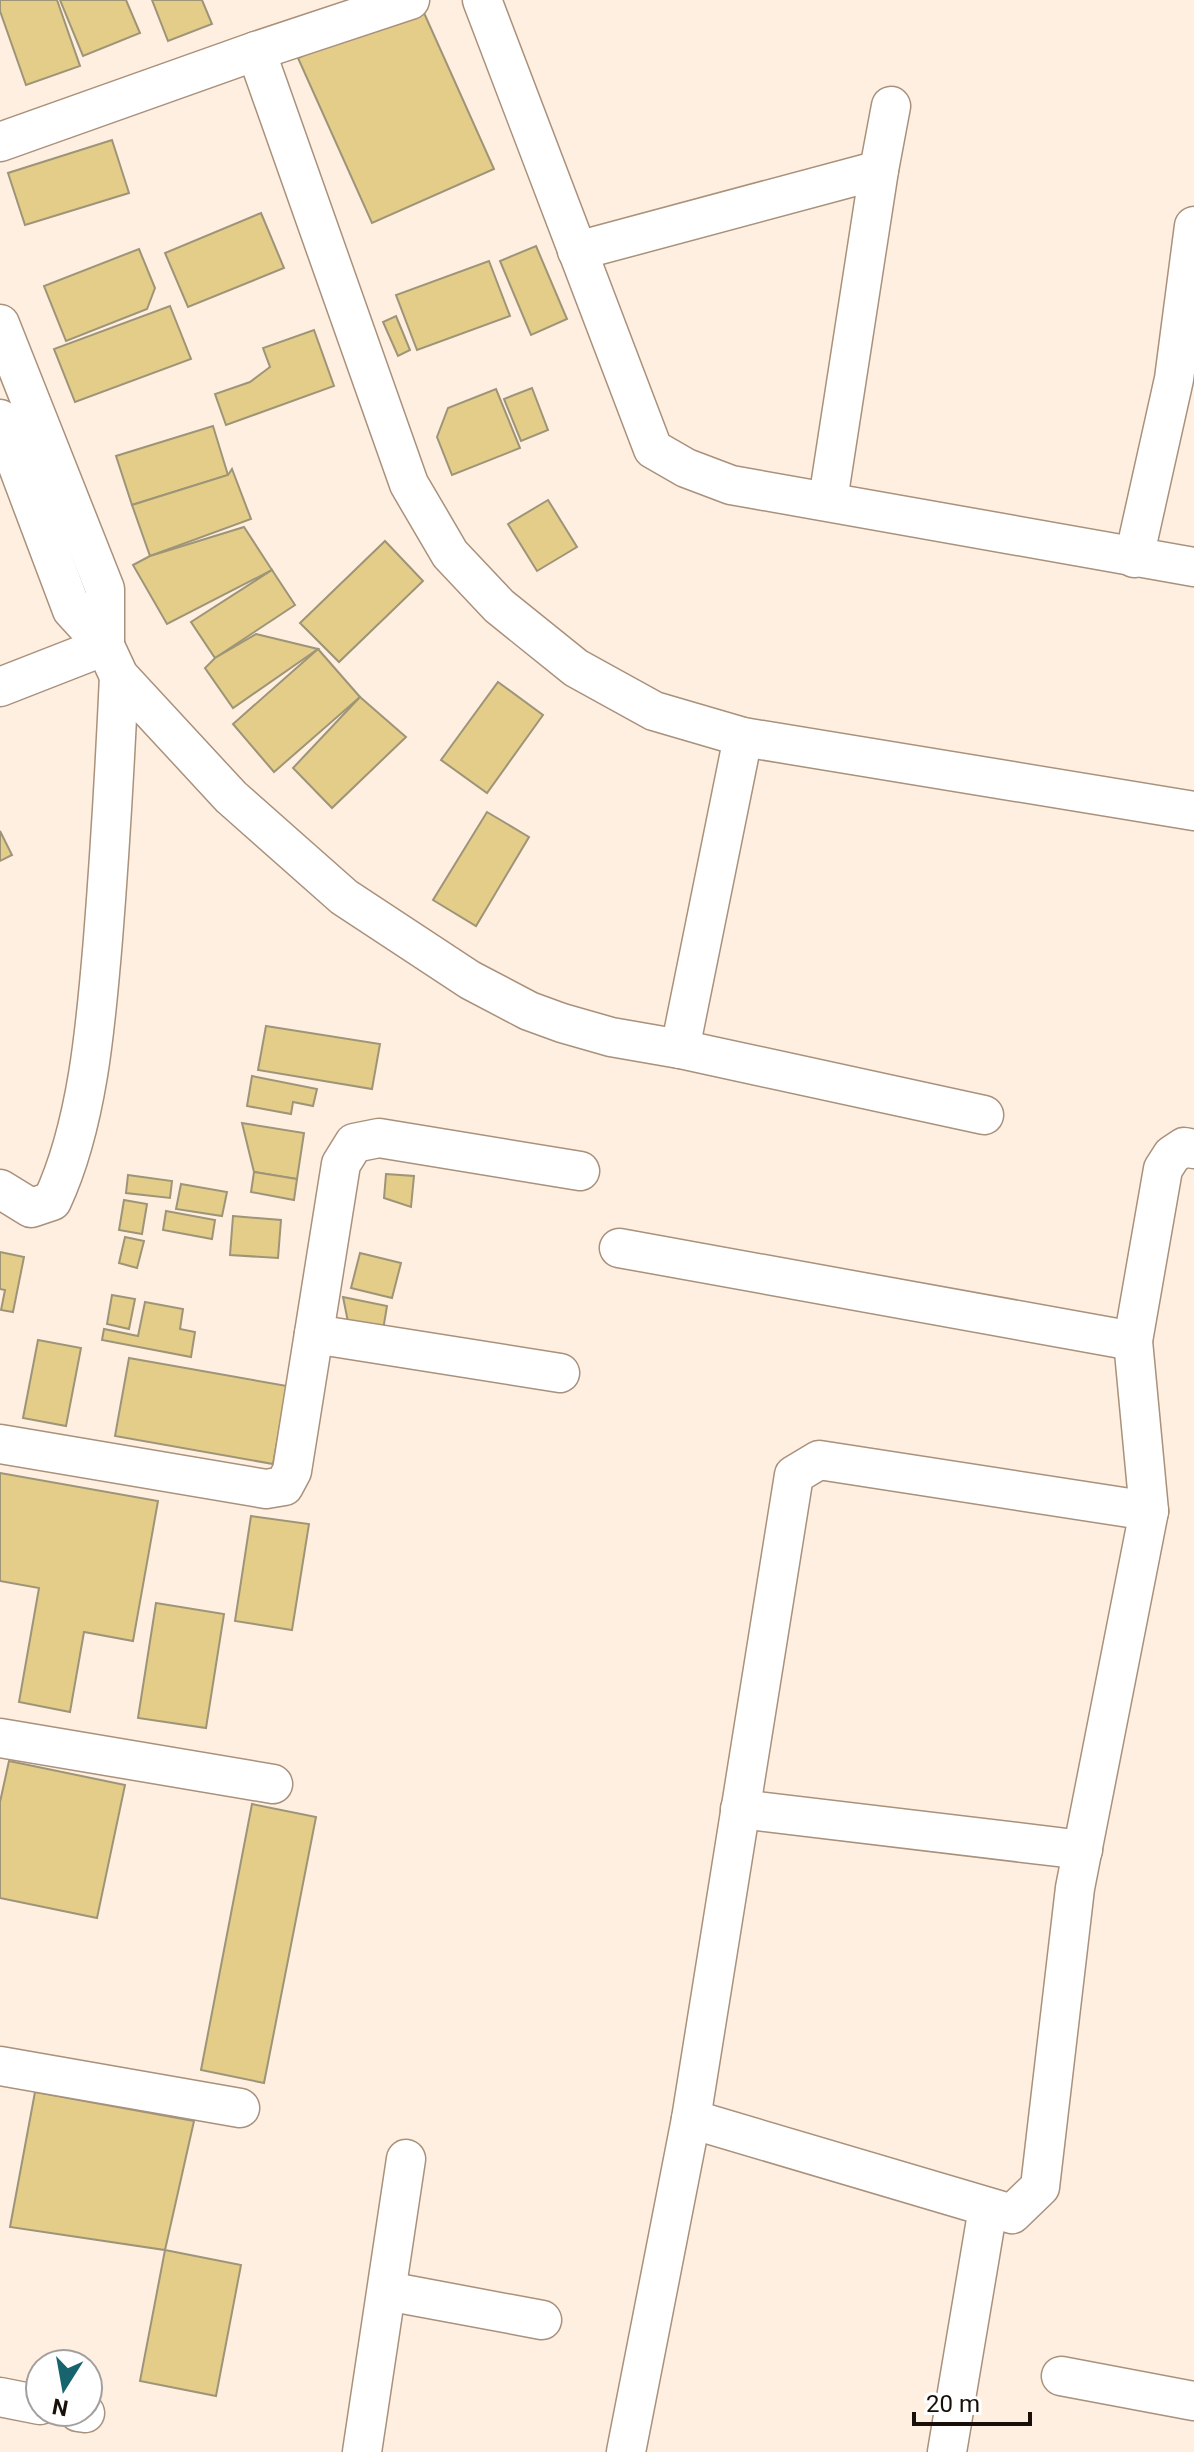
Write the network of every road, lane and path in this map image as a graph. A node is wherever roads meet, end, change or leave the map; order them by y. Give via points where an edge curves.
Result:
1 (410, 0) edge
2 (482, 0) edge
3 (256, 51) junction
4 (891, 106) dead end
5 (0, 142) edge
6 (879, 170) junction
7 (1194, 226) edge
8 (577, 251) junction
9 (0, 324) edge
10 (1184, 381) edge
11 (0, 419) edge
12 (828, 500) junction
13 (1134, 558) junction
14 (1194, 567) edge
15 (112, 661) junction
16 (0, 687) edge
17 (743, 737) junction
18 (1194, 811) edge
19 (680, 1049) junction
20 (984, 1115) dead end
21 (1194, 1149) edge
22 (580, 1171) dead end
23 (0, 1189) edge
24 (619, 1248) dead end
25 (314, 1334) junction
26 (1133, 1341) junction
27 (560, 1373) dead end
28 (0, 1444) edge
29 (1149, 1511) junction
30 (0, 1738) edge
31 (273, 1784) dead end
32 (740, 1809) junction
33 (1083, 1850) junction
34 (0, 2066) edge
35 (240, 2108) dead end
36 (691, 2119) junction
37 (406, 2159) dead end
38 (988, 2208) junction
39 (387, 2291) junction
40 (542, 2320) dead end
41 (1061, 2376) dead end
42 (0, 2397) edge
43 (1194, 2401) edge
44 (24, 2402) edge
45 (362, 2452) edge
46 (626, 2452) edge
47 (947, 2452) edge

1 - 3 street
2 - 8 street
3 - 5 street
3 - 17 street via 409,484 450,554 499,606 576,668 654,711
4 - 6 street
6 - 8 street
6 - 12 street
7 - 10 street
8 - 12 street via 653,449 731,485
9 - 15 street via 105,589
10 - 13 street
11 - 15 street via 72,610
12 - 13 street
13 - 14 street
15 - 16 street
15 - 19 street via 231,797 344,897 470,980 529,1011 611,1037
15 - 23 street via 96,1030 78,1117 52,1201 31,1208
17 - 18 street
17 - 19 street
19 - 20 street
21 - 26 street via 1184,1147 1163,1169
22 - 25 street via 379,1138 354,1143 341,1164
24 - 26 street
25 - 27 street
25 - 28 street via 292,1471 284,1486 266,1489
26 - 29 street
29 - 32 street via 819,1460 794,1475
29 - 33 street
30 - 31 street
32 - 33 street
32 - 36 street
33 - 38 street via 1040,2187 1012,2214
34 - 35 street
36 - 38 street
36 - 46 street
37 - 39 street
38 - 47 street
39 - 40 street
39 - 45 street
41 - 43 street
42 - 44 street

